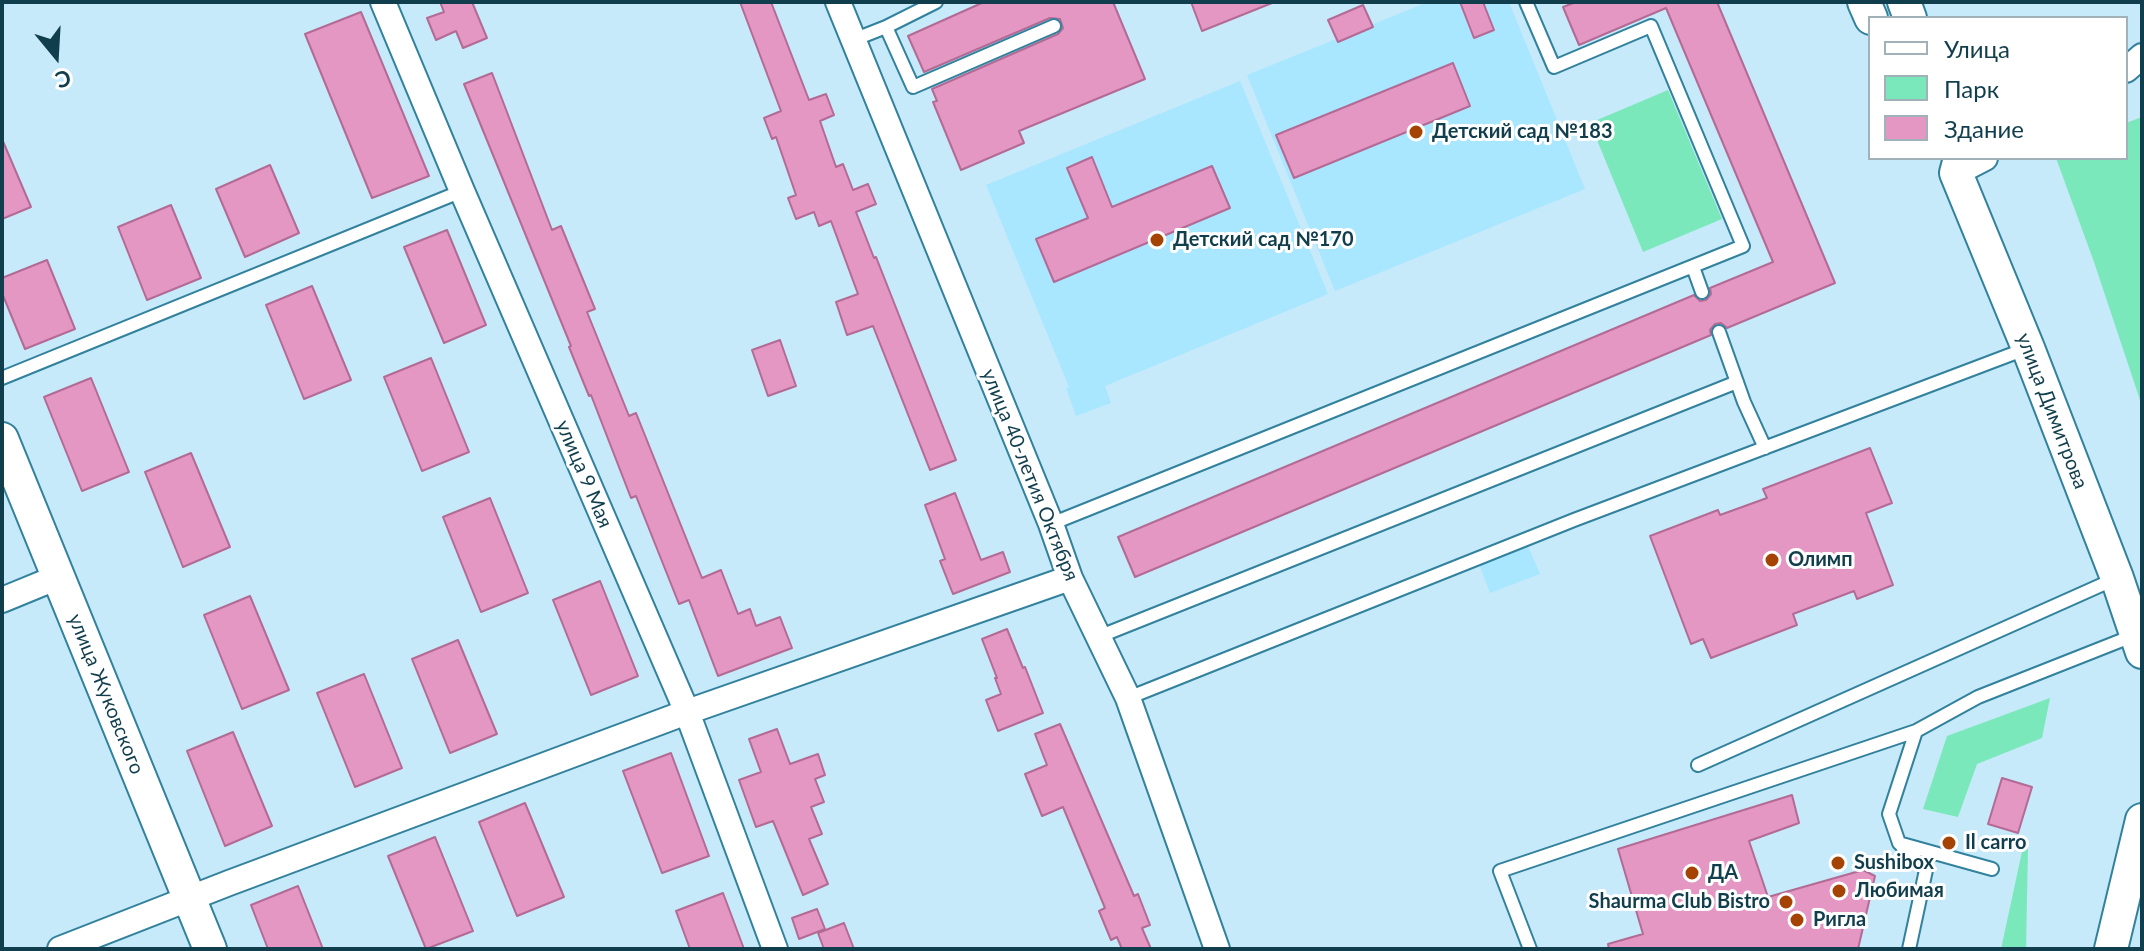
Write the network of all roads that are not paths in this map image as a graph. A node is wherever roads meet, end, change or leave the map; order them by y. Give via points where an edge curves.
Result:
1 (383, 2) edge
2 (838, 2) edge
3 (936, 2) edge
4 (1526, 2) edge
5 (1054, 26) dead end
6 (886, 27) junction
7 (853, 40) junction
8 (1971, 160) edge
9 (1950, 163) edge
10 (462, 191) junction
11 (1693, 267) junction
12 (1702, 292) dead end
13 (1719, 332) dead end
14 (2028, 348) junction
15 (2, 378) edge
16 (1737, 382) junction
17 (2, 439) edge
18 (1765, 448) junction
19 (1051, 524) junction
20 (58, 577) junction
21 (1070, 578) junction
22 (2117, 578) junction
23 (2, 600) edge
24 (1098, 637) junction
25 (2140, 643) edge
26 (1128, 698) junction
27 (687, 712) junction
28 (1916, 731) junction
29 (1698, 765) dead end
30 (2142, 820) edge
31 (1899, 843) junction
32 (1992, 869) dead end
33 (189, 898) junction
34 (60, 949) edge
35 (210, 949) edge
36 (775, 949) edge
37 (1217, 949) edge
38 (1530, 949) edge
39 (1909, 949) edge
40 (2111, 949) edge

1 - 10 street, улица 9 Мая
2 - 7 street, улица 40-летия Октября
3 - 6 lane
4 - 11 lane via 1554,67 1651,26 1743,246
5 - 6 lane via 913,87
6 - 7 lane
7 - 19 street, улица 40-летия Октября
8 - 9 street
9 - 14 main road, улица Димитрова
10 - 15 lane
10 - 27 street, улица 9 Мая
11 - 12 lane
11 - 19 lane
13 - 16 lane
14 - 18 lane
14 - 22 main road, улица Димитрова
16 - 18 lane
16 - 24 lane
17 - 20 main road, улица Жуковского
18 - 26 lane
19 - 21 street, улица 40-летия Октября
20 - 23 street
20 - 33 main road, улица Жуковского
21 - 24 street, улица 40-летия Октября
21 - 27 street
22 - 25 main road, улица Димитрова
22 - 29 lane
24 - 26 street, улица 40-летия Октября
25 - 28 lane via 1978,697
26 - 37 street, улица 40-летия Октября
27 - 33 street
27 - 36 street, улица 9 Мая
28 - 31 lane via 1889,814
28 - 38 lane via 1500,871
30 - 40 main road
31 - 32 lane
31 - 39 lane via 1926,870
33 - 34 street
33 - 35 main road, улица Жуковского

